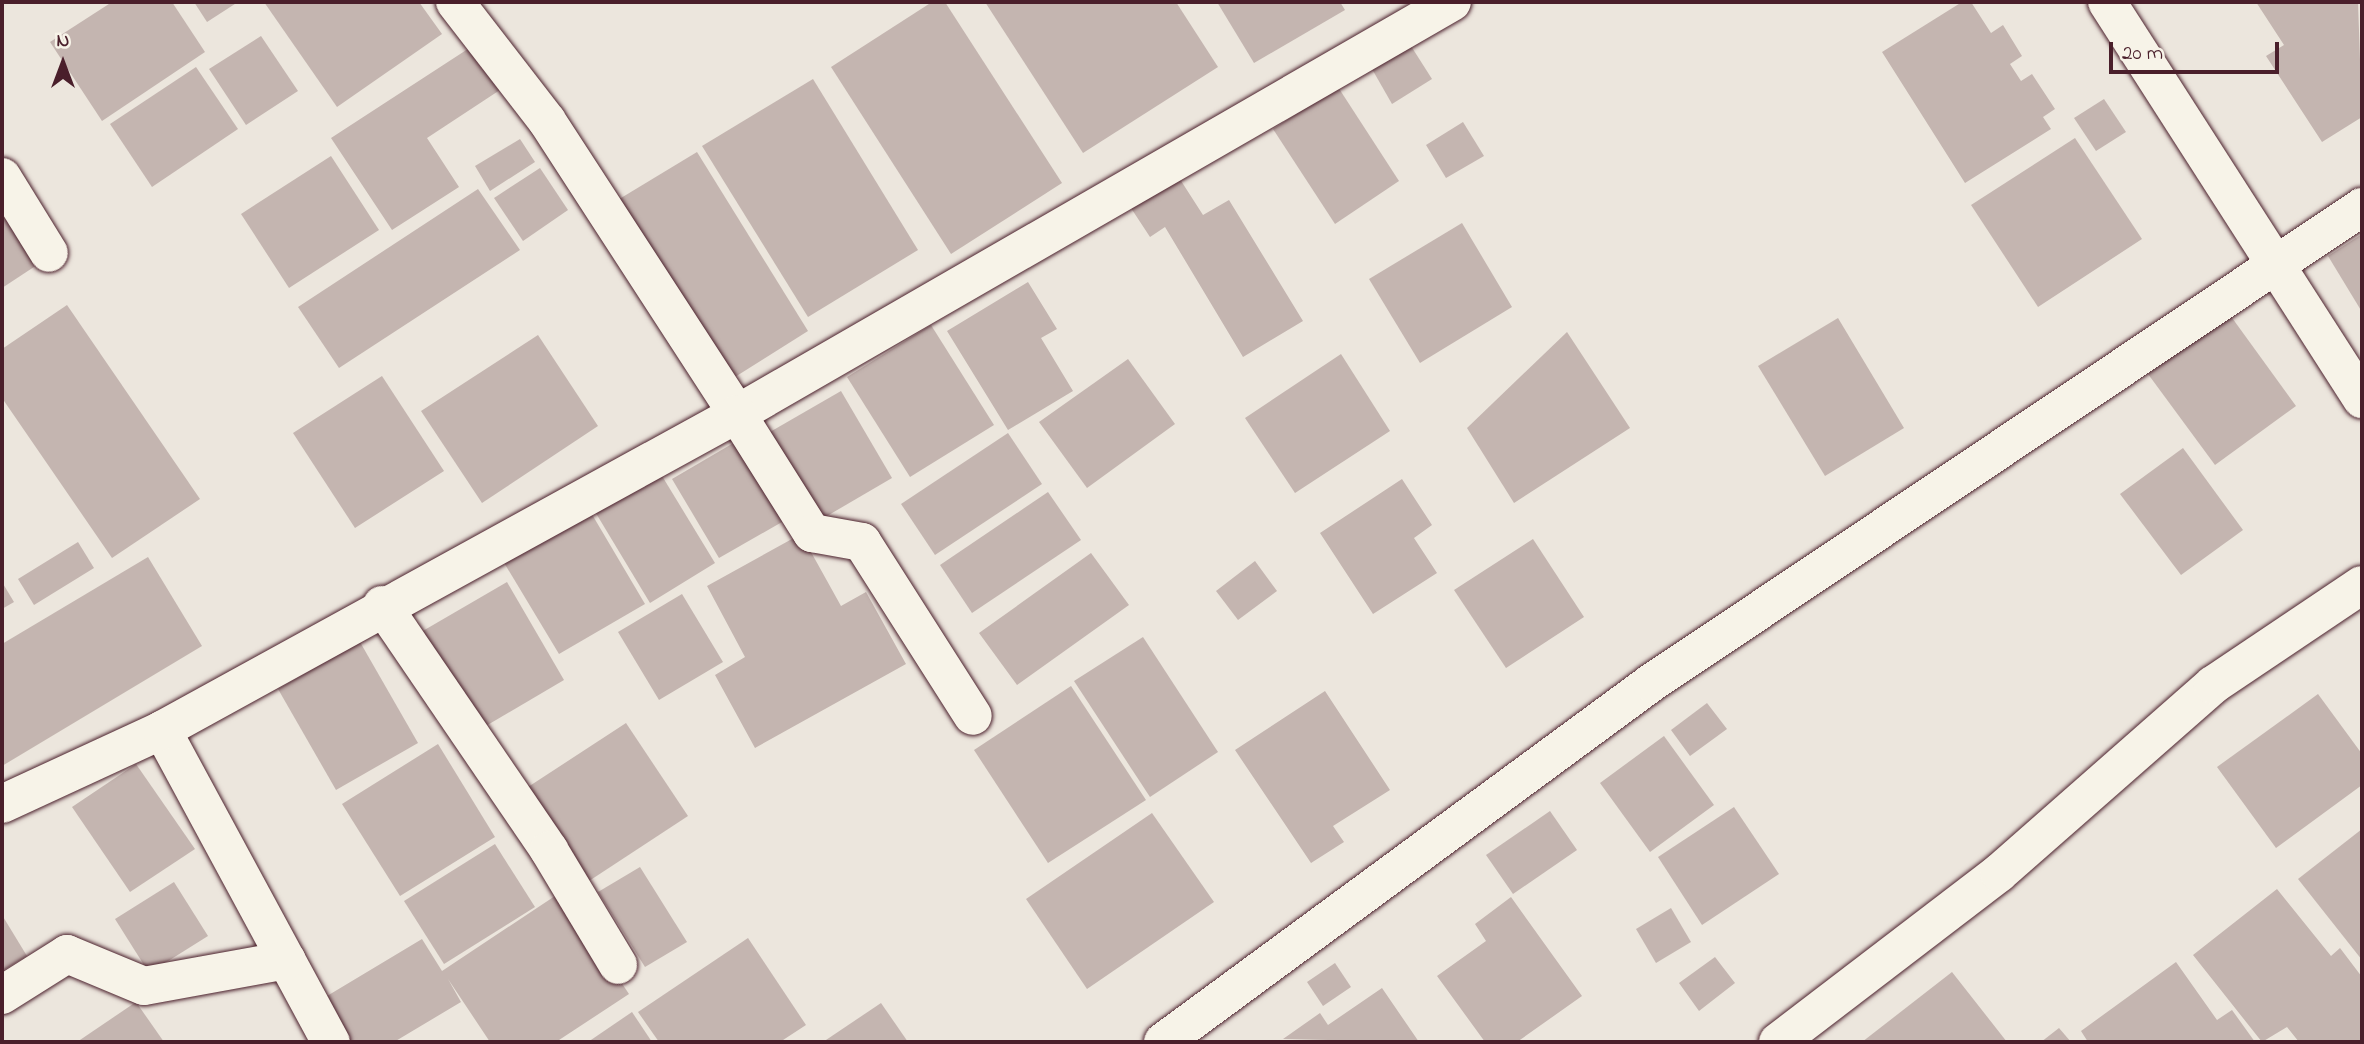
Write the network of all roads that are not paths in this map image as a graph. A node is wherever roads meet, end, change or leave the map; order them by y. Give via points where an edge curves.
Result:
1 (455, 2) edge
2 (1452, 2) edge
3 (2107, 2) edge
4 (2, 177) edge
5 (2362, 207) edge
6 (50, 253) dead end
7 (2274, 266) junction
8 (2362, 399) edge
9 (737, 414) junction
10 (2362, 585) edge
11 (382, 605) junction
12 (973, 716) dead end
13 (162, 730) junction
14 (2, 804) edge
15 (287, 960) junction
16 (618, 965) dead end
17 (2, 995) edge
18 (331, 1042) edge
19 (1163, 1042) edge
20 (1778, 1042) edge

1 - 9 street via 547,121
2 - 9 street
3 - 7 street
4 - 6 street
5 - 7 street
7 - 8 street
7 - 19 street via 1651,683
9 - 11 street
9 - 12 street via 812,533 862,542
10 - 20 street via 2213,685 1999,873
11 - 13 street
11 - 16 street via 549,850
13 - 14 street
13 - 15 street
15 - 17 street via 144,986 66,954
15 - 18 street

